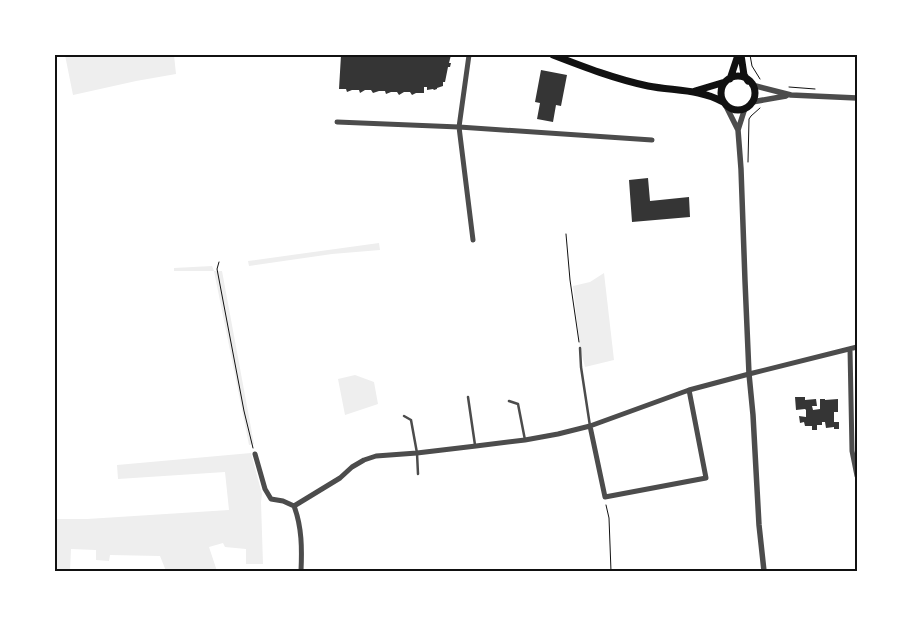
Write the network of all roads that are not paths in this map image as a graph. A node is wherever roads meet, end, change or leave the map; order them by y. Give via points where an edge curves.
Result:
1 (469, 55) edge
2 (553, 55) edge
3 (739, 55) edge
4 (728, 80) junction
5 (750, 83) junction
6 (694, 91) junction
7 (791, 95) junction
8 (857, 98) edge
9 (752, 102) junction
10 (725, 104) junction
11 (746, 108) junction
12 (337, 122) dead end
13 (459, 127) junction
14 (738, 130) junction
15 (652, 140) dead end
16 (473, 240) dead end
17 (857, 347) edge
18 (580, 348) road end
19 (850, 348) junction
20 (749, 374) junction
21 (689, 390) junction
22 (468, 397) dead end
23 (509, 401) dead end
24 (404, 416) dead end
25 (590, 426) junction
26 (525, 440) junction
27 (476, 446) junction
28 (417, 453) junction
29 (255, 454) road end
30 (418, 474) dead end
31 (857, 476) edge
32 (294, 506) junction
33 (301, 571) edge
34 (764, 571) edge

1 - 13 street
2 - 6 main road via 631,82
3 - 4 main road
3 - 5 main road
4 - 5 main road via 742,77
4 - 6 main road
4 - 10 main road via 721,90
5 - 7 street
5 - 9 main road via 754,94
6 - 10 main road via 715,97
7 - 8 street
7 - 9 street
9 - 11 main road
10 - 11 main road via 736,110
10 - 14 street
11 - 14 street
12 - 13 street
13 - 15 street
13 - 16 street
14 - 20 street
17 - 19 street
18 - 25 lane
19 - 20 street
19 - 31 street via 852,450
20 - 21 street
20 - 34 street
21 - 25 street
21 - 25 street via 706,478 605,497
22 - 27 lane
23 - 26 lane via 518,404
24 - 28 lane via 411,420
25 - 26 street
26 - 27 street
27 - 28 street
28 - 30 lane
28 - 32 street via 364,460
29 - 32 street via 271,499
32 - 33 street via 302,546

